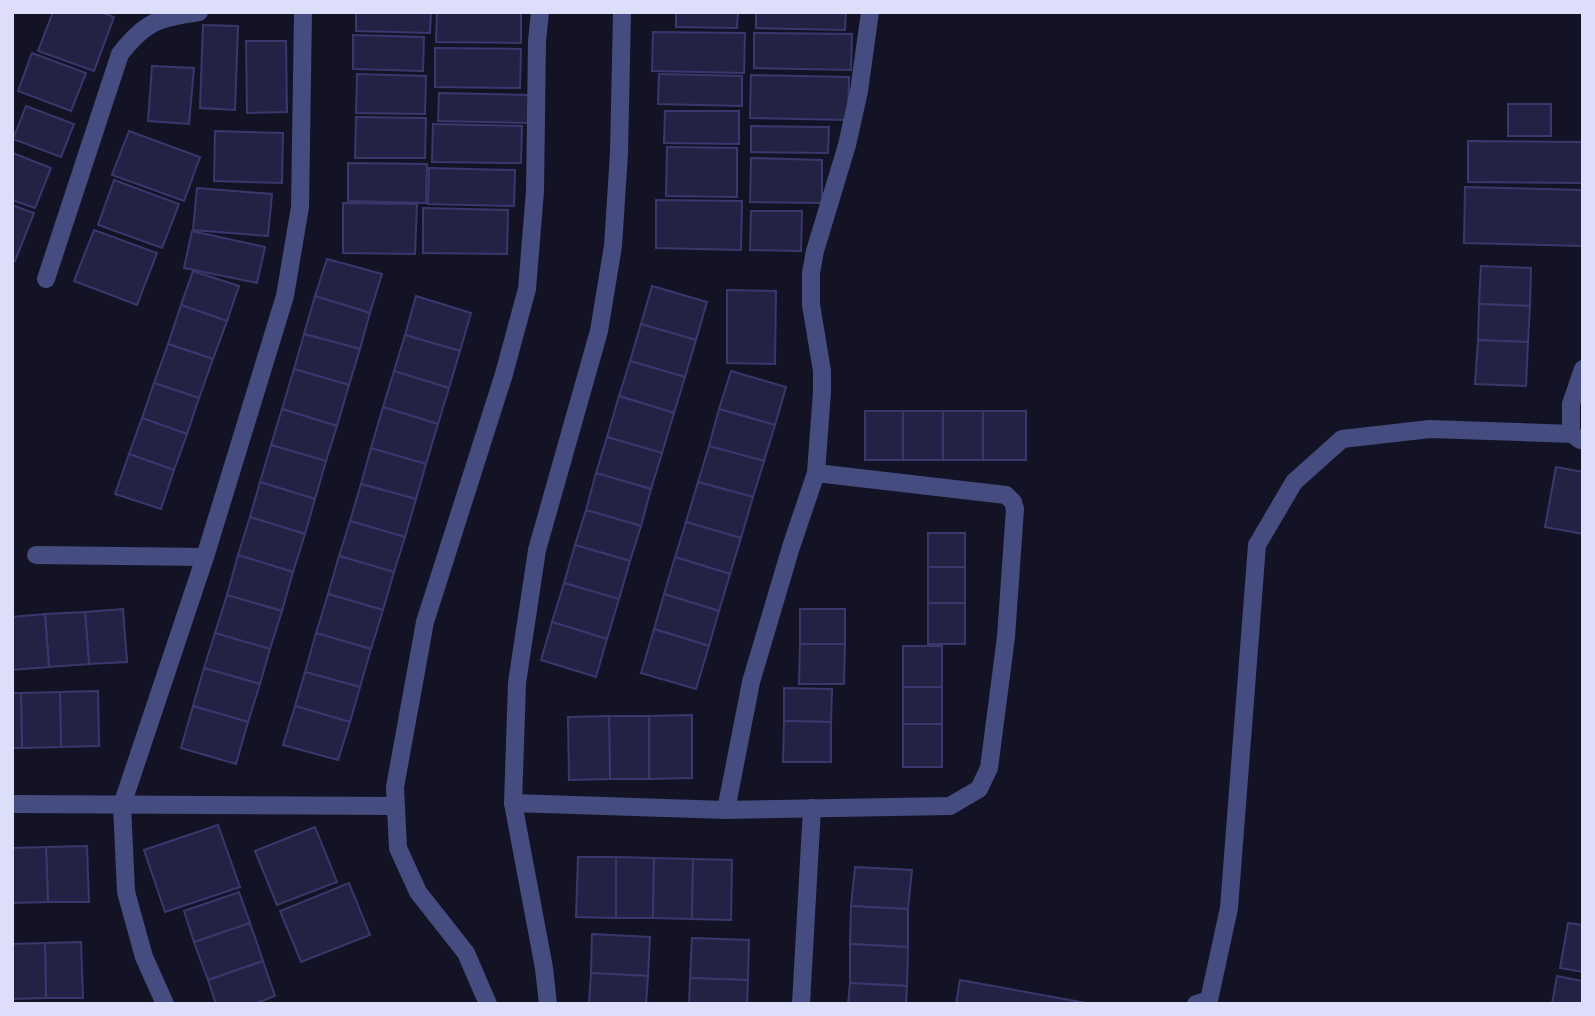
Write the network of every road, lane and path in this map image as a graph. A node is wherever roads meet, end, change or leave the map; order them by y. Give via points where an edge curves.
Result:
1 (199, 12) edge
2 (303, 12) edge
3 (540, 12) edge
4 (622, 12) edge
5 (870, 12) edge
6 (46, 279) dead end
7 (1583, 369) edge
8 (1576, 436) edge
9 (816, 473) junction
10 (36, 555) dead end
11 (205, 557) junction
12 (513, 803) junction
13 (12, 804) edge
14 (122, 805) junction
15 (396, 806) junction
16 (812, 808) junction
17 (726, 810) junction
18 (165, 1004) edge
19 (488, 1004) edge
20 (548, 1004) edge
21 (801, 1004) edge
22 (1196, 1004) edge

1 - 6 street via 155,22 137,33 120,54
2 - 11 street via 300,207 285,296
3 - 15 street via 527,289 425,622 395,788
4 - 12 street via 613,246 599,331 537,550 517,683
5 - 9 street via 848,145 811,273 811,305 822,371
7 - 8 street via 1571,404
8 - 22 street via 1430,429 1342,439 1294,482 1257,545 1229,908 1209,1000
9 - 16 street via 1006,495 1015,509 1006,637 989,768 979,789 950,806
9 - 17 street via 751,682
10 - 11 street
11 - 14 street
12 - 17 street
12 - 20 street
13 - 14 street
14 - 15 street
14 - 18 street via 126,892 144,957
15 - 19 street via 398,848 418,892 466,953
16 - 17 street
16 - 21 street

